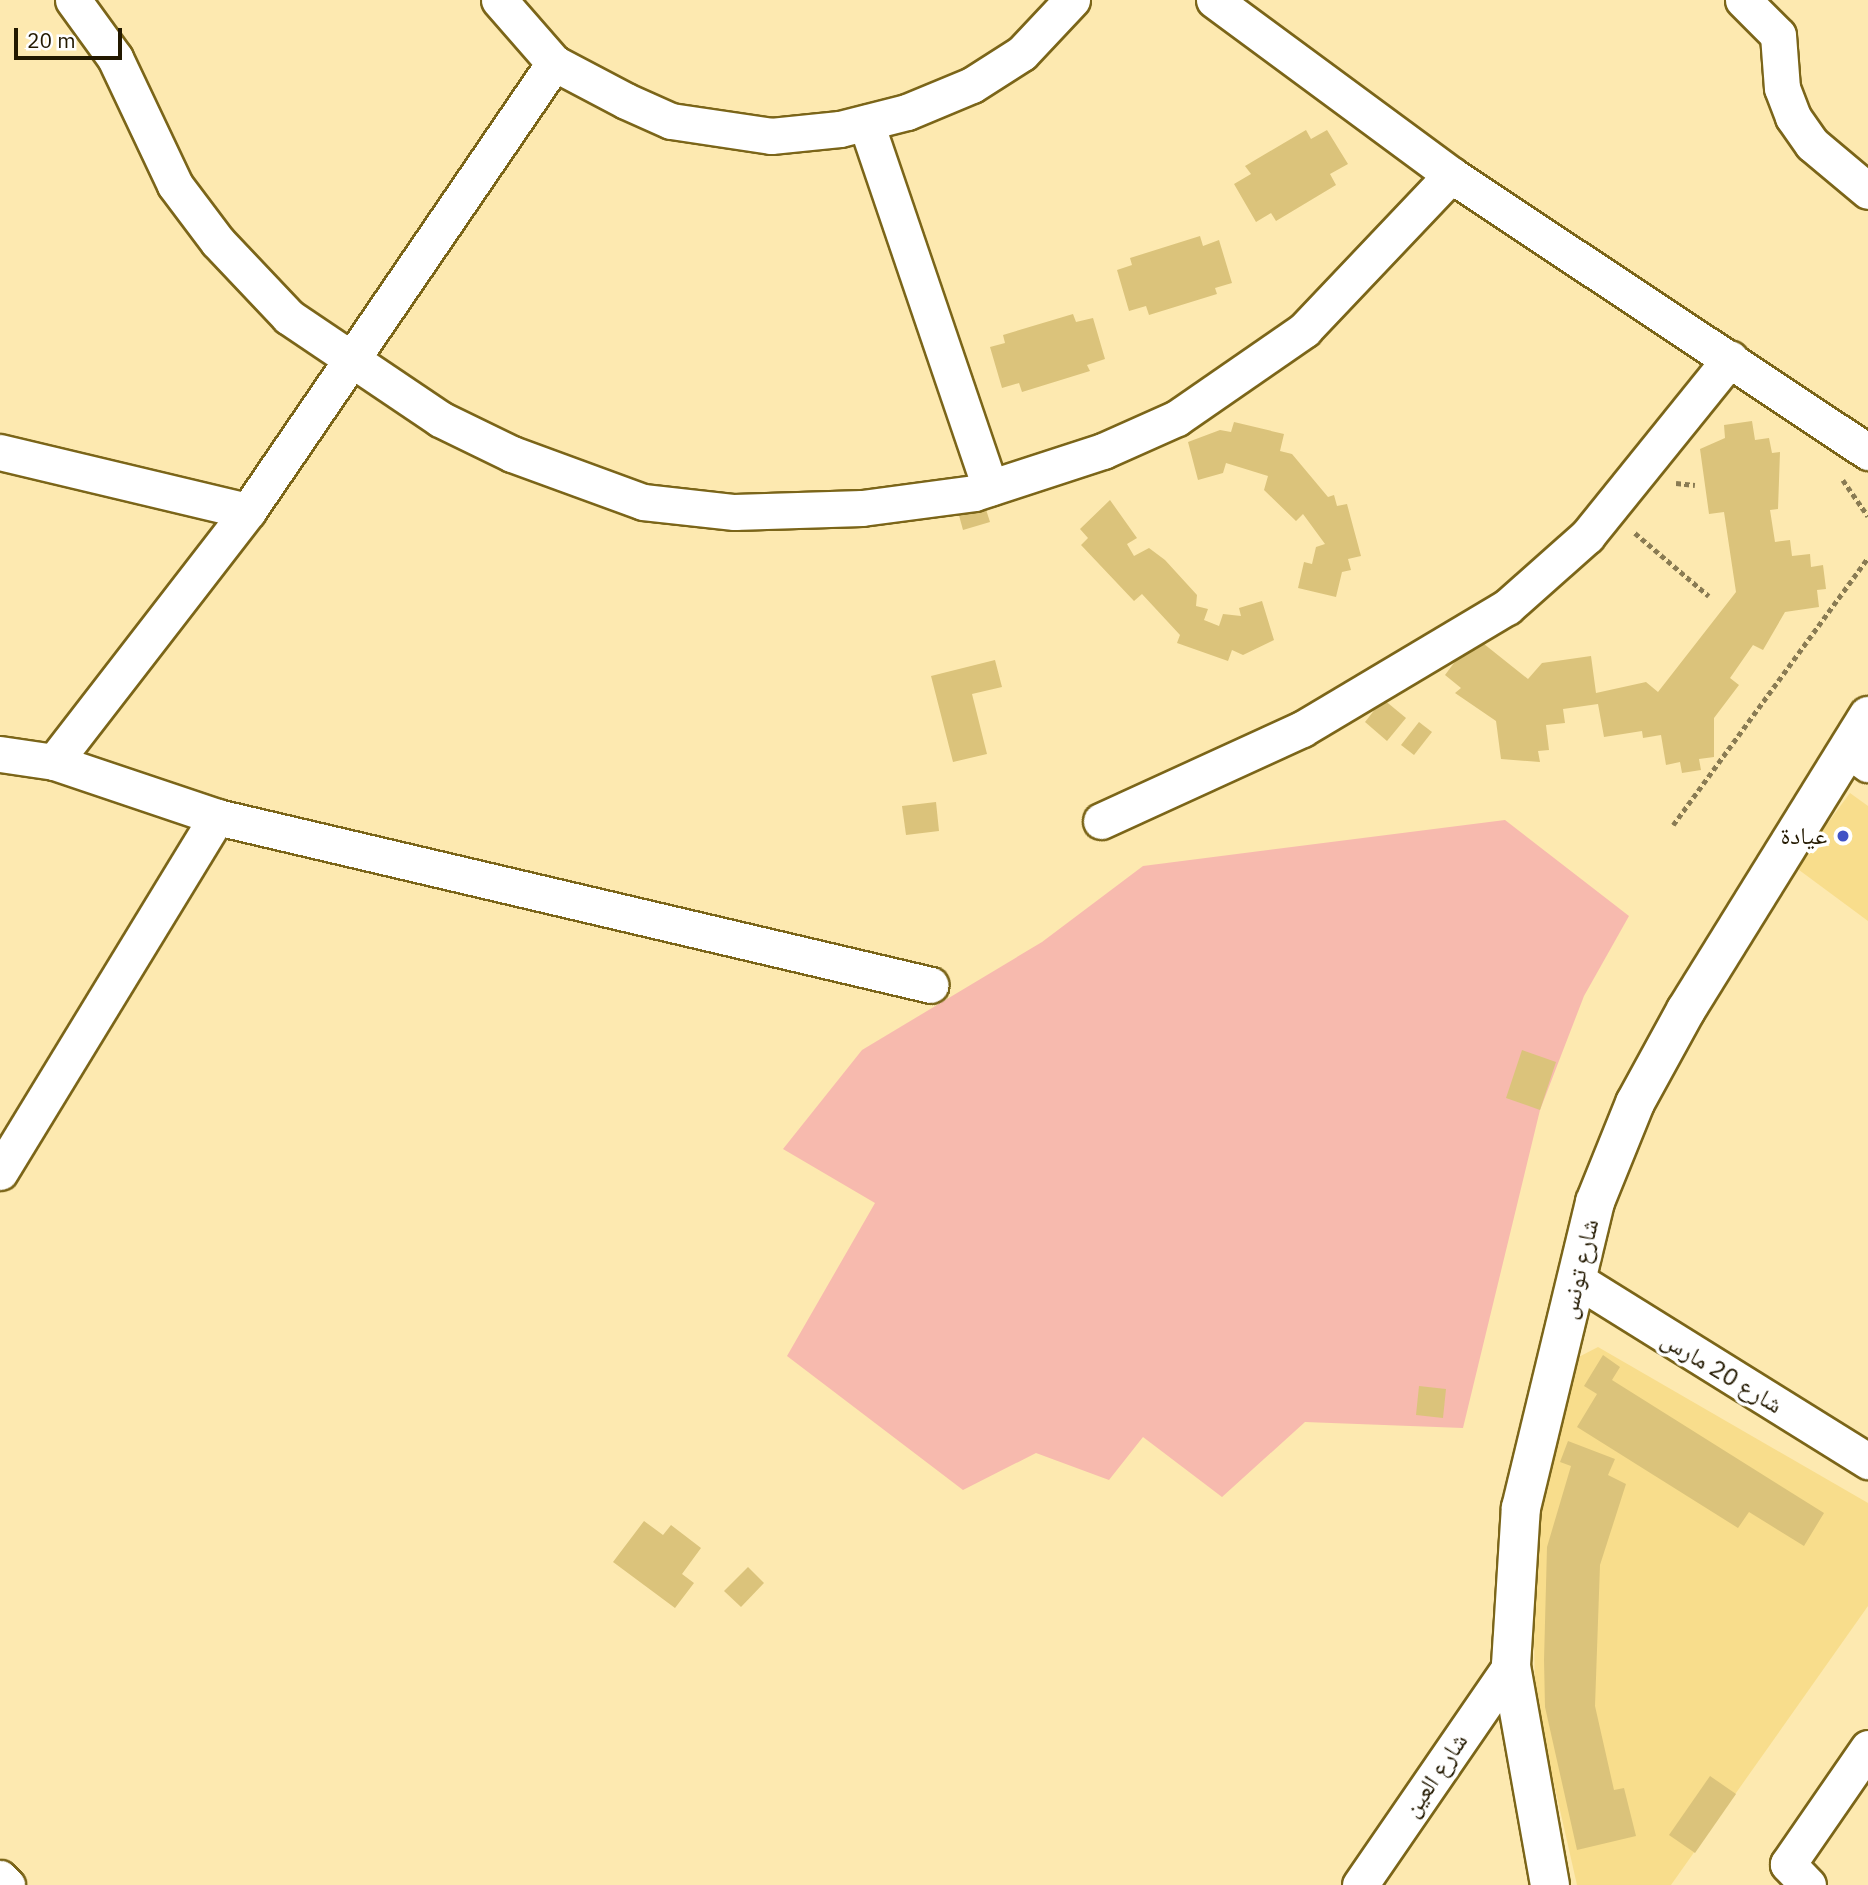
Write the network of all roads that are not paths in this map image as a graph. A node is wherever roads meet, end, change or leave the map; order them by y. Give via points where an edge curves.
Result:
1 (73, 0) edge
2 (499, 0) edge
3 (1072, 0) edge
4 (1214, 0) edge
5 (1743, 0) edge
6 (554, 63) junction
7 (866, 123) junction
8 (1451, 175) junction
9 (1868, 191) edge
10 (1730, 359) junction
11 (346, 362) junction
12 (0, 452) edge
13 (1868, 452) edge
14 (990, 488) junction
15 (248, 510) junction
16 (1868, 716) edge
17 (0, 754) edge
18 (1857, 757) edge
19 (54, 762) junction
20 (217, 817) junction
21 (1101, 821) dead end
22 (931, 985) dead end
23 (0, 1172) edge
24 (1577, 1280) junction
25 (1868, 1461) edge
26 (1511, 1665) junction
27 (1868, 1748) edge
28 (1854, 1790) edge
29 (0, 1878) edge
30 (1789, 1878) edge
31 (7, 1885) edge
32 (1360, 1885) edge
33 (1550, 1885) edge

1 - 11 street via 115,58 146,133 210,233 289,317
2 - 6 street
3 - 7 street via 1021,53 972,85
4 - 8 street
5 - 9 street via 1778,35 1782,88 1793,117 1812,144
6 - 7 street via 671,121 733,134 771,136
6 - 11 street
7 - 14 street
8 - 10 street
8 - 14 street via 1304,330 1247,373 1152,429 1043,475
10 - 13 street
10 - 21 street via 1587,536 1507,607 1302,729
11 - 14 street via 512,454 643,502 734,512 862,508
11 - 15 street
12 - 15 street
15 - 19 street
16 - 18 street, شارع تونس
17 - 19 street
18 - 24 street, شارع تونس via 1635,1103 1595,1202
19 - 20 street
20 - 22 street
20 - 23 street
24 - 25 street, شارع 20 مارس
24 - 26 street, شارع تونس via 1521,1508
26 - 32 street, شارع العين
26 - 33 street, شارع تونس
27 - 28 street
28 - 30 street
29 - 31 street

